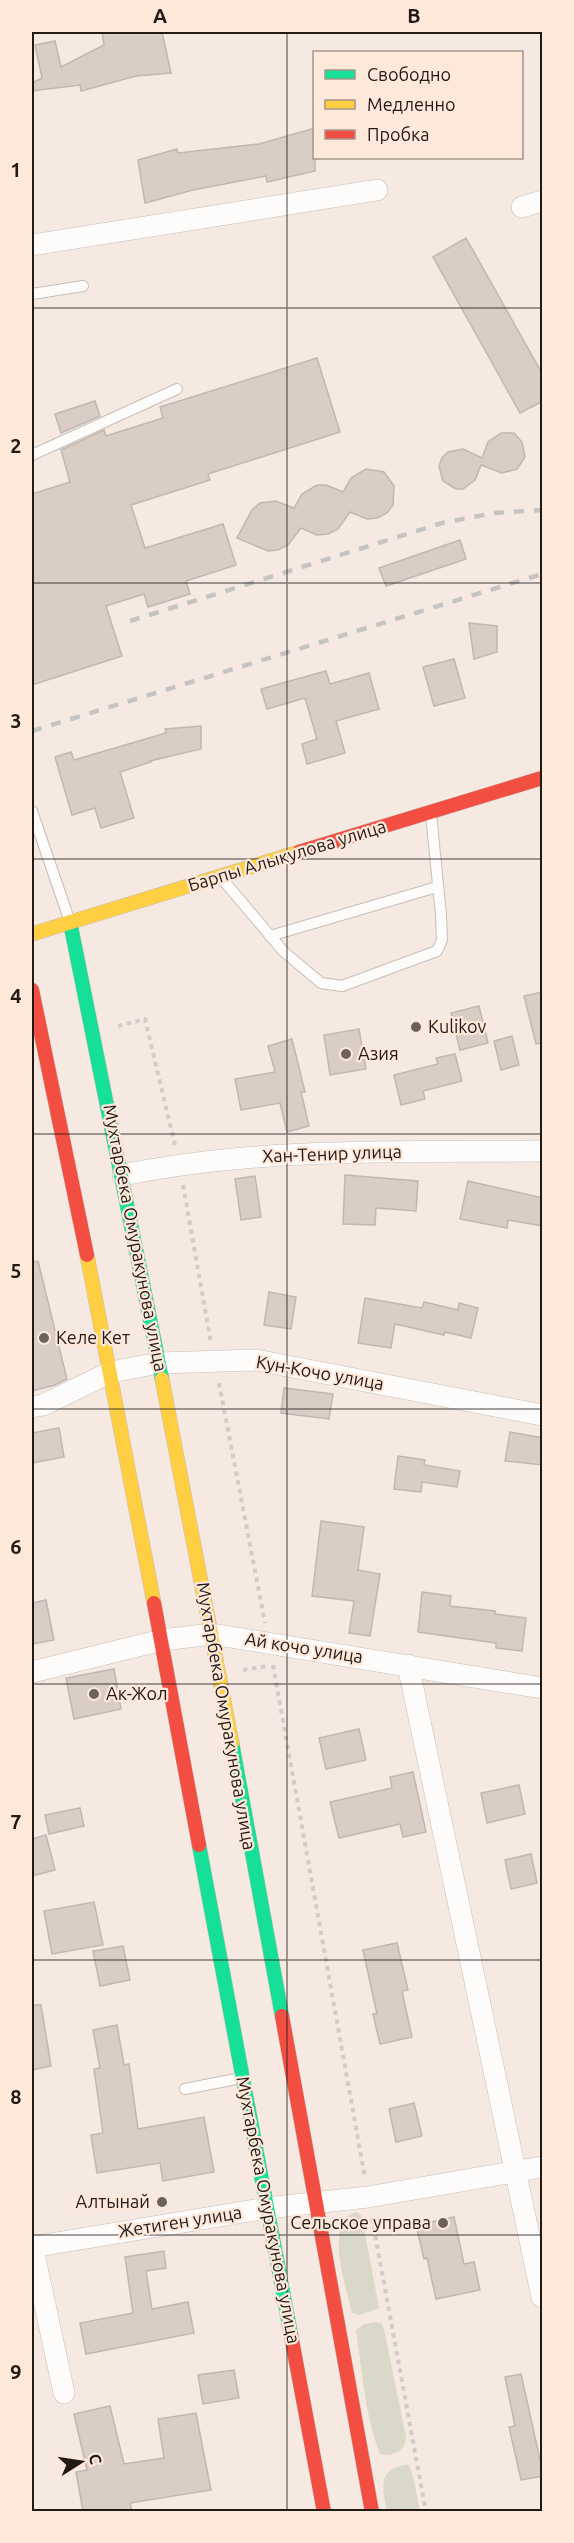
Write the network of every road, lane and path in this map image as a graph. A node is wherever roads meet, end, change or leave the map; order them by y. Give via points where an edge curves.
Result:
1 (377, 190) dead end
2 (543, 201) edge
3 (522, 207) dead end
4 (32, 245) edge
5 (83, 286) dead end
6 (32, 294) edge
7 (177, 389) dead end
8 (32, 455) edge
9 (543, 778) edge
10 (32, 810) edge
11 (431, 812) junction
12 (220, 876) junction
13 (437, 887) junction
14 (70, 922) junction
15 (32, 934) edge
16 (270, 936) junction
17 (32, 990) edge
18 (118, 1026) dead end
19 (543, 1150) edge
20 (179, 1163) junction
21 (123, 1174) junction
22 (214, 1360) junction
23 (159, 1363) junction
24 (111, 1372) junction
25 (32, 1407) edge
26 (543, 1415) edge
27 (212, 1634) junction
28 (162, 1640) junction
29 (269, 1642) junction
30 (273, 1665) junction
31 (408, 1665) junction
32 (242, 1671) dead end
33 (32, 1672) edge
34 (543, 1688) edge
35 (243, 2078) junction
36 (185, 2089) dead end
37 (543, 2167) edge
38 (515, 2172) junction
39 (368, 2197) junction
40 (317, 2204) junction
41 (267, 2208) junction
42 (32, 2246) edge
43 (543, 2297) edge
44 (64, 2393) dead end
45 (324, 2511) edge
46 (372, 2511) edge
47 (426, 2511) edge

1 - 4 street
2 - 3 street
5 - 6 lane
7 - 8 lane
9 - 11 main road, Барпы Алыкулова улица
10 - 14 lane
11 - 12 main road, Барпы Алыкулова улица
11 - 13 lane
12 - 14 main road, Барпы Алыкулова улица
12 - 16 lane
13 - 16 lane
13 - 16 lane via 442,940 437,951 342,986 321,983
14 - 15 main road, Барпы Алыкулова улица
14 - 21 main road, Мухтарбека Омуракунова улица
17 - 24 main road, Мухтарбека Омуракунова улица
18 - 20 path via 145,1019
19 - 20 street, Хан-Тенир улица via 284,1154
20 - 21 street, Хан-Тенир улица
20 - 22 path
21 - 23 main road, Мухтарбека Омуракунова улица
22 - 23 street, Кун-Кочо улица
22 - 26 street, Кун-Кочо улица via 256,1360
22 - 29 path
23 - 24 street, Кун-Кочо улица
23 - 27 main road, Мухтарбека Омуракунова улица
24 - 25 street, Кун-Кочо улица
24 - 28 main road, Мухтарбека Омуракунова улица
27 - 28 street, Ай кочо улица
27 - 29 street, Ай кочо улица
27 - 40 main road, Мухтарбека Омуракунова улица
28 - 33 street, Ай кочо улица
28 - 35 main road, Мухтарбека Омуракунова улица
29 - 30 path
29 - 31 street, Ай кочо улица
30 - 32 path
30 - 39 path
31 - 34 street, Ай кочо улица
31 - 38 street
35 - 36 lane
35 - 41 main road, Мухтарбека Омуракунова улица
37 - 38 street, Жетиген улица
38 - 39 street, Жетиген улица
38 - 43 street
39 - 40 street, Жетиген улица
39 - 47 path
40 - 41 street, Жетиген улица
40 - 46 main road, Мухтарбека Омуракунова улица
41 - 42 street, Жетиген улица
41 - 45 main road, Мухтарбека Омуракунова улица
42 - 44 street

